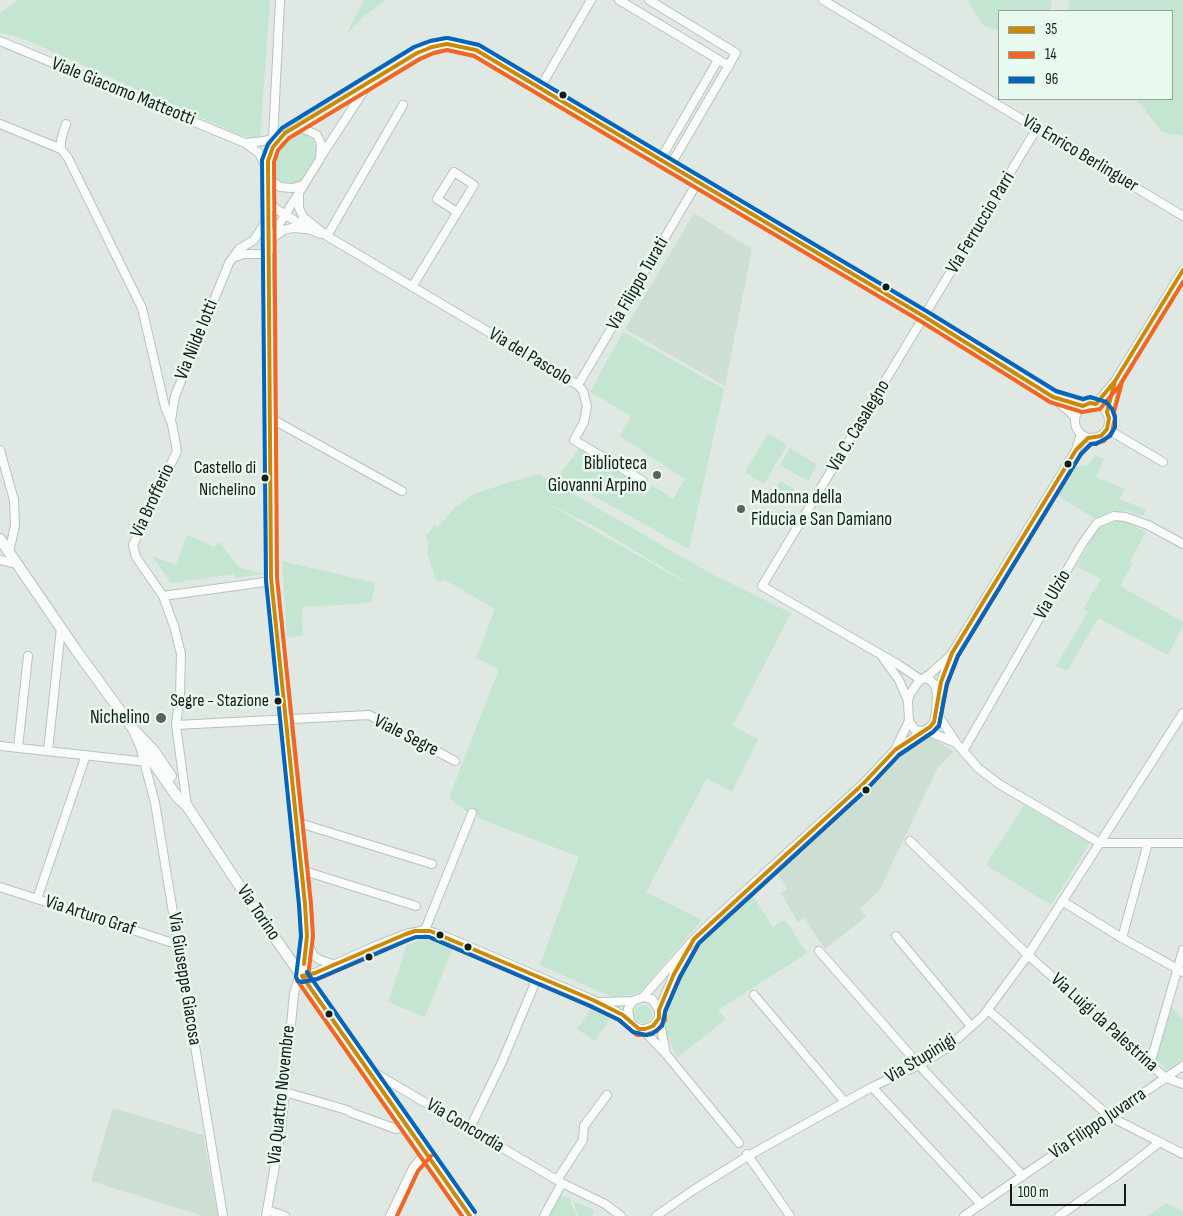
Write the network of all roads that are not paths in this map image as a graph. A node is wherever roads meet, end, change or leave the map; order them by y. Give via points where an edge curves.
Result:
1 (280, 0) edge
2 (591, 0) edge
3 (619, 0) edge
4 (648, 0) edge
5 (823, 0) edge
6 (0, 41) edge
7 (718, 60) junction
8 (729, 66) junction
9 (370, 81) junction
10 (540, 88) junction
11 (403, 105) dead end
12 (0, 124) edge
13 (66, 124) dead end
14 (1037, 128) junction
15 (294, 129) junction
16 (285, 133) junction
17 (273, 138) junction
18 (245, 143) junction
19 (61, 149) junction
20 (320, 159) junction
21 (660, 160) junction
22 (670, 166) junction
23 (268, 174) junction
24 (697, 183) junction
25 (303, 185) junction
26 (299, 193) junction
27 (268, 200) junction
28 (457, 212) junction
29 (286, 215) junction
30 (1183, 216) edge
31 (268, 217) junction
32 (310, 230) junction
33 (327, 236) junction
34 (273, 238) junction
35 (268, 254) junction
36 (231, 259) junction
37 (1183, 270) edge
38 (412, 287) junction
39 (925, 318) junction
40 (1115, 381) junction
41 (578, 385) junction
42 (1053, 397) junction
43 (1096, 404) junction
44 (1083, 406) junction
45 (1107, 412) junction
46 (1075, 417) junction
47 (270, 418) junction
48 (172, 424) junction
49 (1107, 429) junction
50 (1085, 436) junction
51 (0, 450) edge
52 (1163, 462) dead end
53 (643, 482) dead end
54 (402, 491) dead end
55 (0, 539) edge
56 (1183, 544) edge
57 (9, 553) junction
58 (0, 560) edge
59 (17, 564) junction
60 (272, 581) junction
61 (163, 596) junction
62 (61, 628) junction
63 (952, 654) junction
64 (28, 656) dead end
65 (882, 657) junction
66 (923, 679) junction
67 (937, 700) junction
68 (908, 702) junction
69 (936, 712) junction
70 (1183, 713) edge
71 (285, 720) junction
72 (909, 721) junction
73 (176, 725) junction
74 (134, 730) junction
75 (923, 730) junction
76 (958, 744) junction
77 (0, 746) edge
78 (18, 747) junction
79 (895, 750) junction
80 (48, 751) junction
81 (963, 751) junction
82 (86, 755) junction
83 (455, 761) dead end
84 (147, 762) junction
85 (187, 806) junction
86 (472, 813) dead end
87 (296, 822) junction
88 (910, 841) dead end
89 (1100, 843) junction
90 (1148, 843) junction
91 (1183, 843) edge
92 (432, 864) dead end
93 (301, 870) junction
94 (0, 887) edge
95 (37, 899) junction
96 (1062, 901) junction
97 (416, 906) dead end
98 (425, 930) junction
99 (896, 936) dead end
100 (1122, 938) junction
101 (694, 939) junction
102 (307, 941) junction
103 (179, 944) junction
104 (1183, 950) edge
105 (819, 951) dead end
106 (1028, 955) junction
107 (333, 964) junction
108 (1180, 971) edge
109 (302, 976) junction
110 (538, 976) junction
111 (754, 995) dead end
112 (643, 997) junction
113 (633, 1001) junction
114 (598, 1002) junction
115 (988, 1010) junction
116 (659, 1014) junction
117 (630, 1022) junction
118 (971, 1026) junction
119 (639, 1029) junction
120 (666, 1054) junction
121 (919, 1064) junction
122 (1150, 1064) junction
123 (1183, 1066) edge
124 (368, 1069) junction
125 (1166, 1078) junction
126 (1183, 1084) edge
127 (398, 1086) junction
128 (872, 1087) junction
129 (285, 1092) junction
130 (608, 1095) dead end
131 (388, 1098) junction
132 (846, 1102) junction
133 (1109, 1116) junction
134 (406, 1126) junction
135 (470, 1128) junction
136 (1160, 1142) junction
137 (739, 1143) dead end
138 (426, 1152) junction
139 (1183, 1154) edge
140 (747, 1155) junction
141 (1022, 1176) junction
142 (559, 1182) junction
143 (981, 1204) junction
144 (266, 1213) edge
145 (223, 1216) edge
146 (285, 1216) edge
147 (390, 1216) edge
148 (470, 1216) edge
149 (544, 1216) edge
150 (621, 1216) edge
151 (656, 1216) edge
152 (790, 1216) edge
153 (964, 1216) edge
154 (1059, 1216) edge

1 - 17 street
2 - 10 street
3 - 7 street
4 - 8 street via 736,53
5 - 14 street, Via Enrico Berlinguer
6 - 18 street, Viale Giacomo Matteotti
7 - 8 street
7 - 21 street
8 - 22 street
9 - 10 street via 417,53 447,44 476,50
9 - 15 street
9 - 20 street
10 - 21 street
11 - 33 street
12 - 19 street
13 - 19 street via 60,140
14 - 30 street, Via Enrico Berlinguer
14 - 39 street, Via Ferruccio Parri
15 - 16 street
15 - 20 street via 302,128 317,135 321,144
16 - 17 street
16 - 23 street via 273,147
17 - 18 street
18 - 23 street, Viale Giacomo Matteotti via 259,154
19 - 48 street, Via Brofferio via 142,308 165,407
20 - 25 street
21 - 22 street
22 - 24 street
23 - 25 street via 280,187
23 - 27 street
24 - 39 street
24 - 41 street, Via Filippo Turati
25 - 26 street
26 - 29 street
26 - 33 street, Via del Pascolo via 303,217
27 - 29 street, Via del Pascolo
27 - 31 street
28 - 28 street via 474,184 454,172 437,199
28 - 38 street
29 - 32 street, Via del Pascolo
29 - 34 street
31 - 35 street
31 - 36 street via 254,240
32 - 33 street, Via del Pascolo
32 - 34 street, Via del Pascolo via 292,228
33 - 38 street, Via del Pascolo
34 - 35 street
35 - 36 street via 243,254
35 - 47 street
36 - 48 street, Via Nilde Iotti via 175,396
37 - 40 street
38 - 41 street, Via del Pascolo
39 - 42 street
39 - 65 street, Via C. Casalegno via 762,586
40 - 43 street
40 - 45 street
41 - 53 street, Via del Pascolo via 587,406 584,422 574,440
42 - 44 street
42 - 46 street
43 - 44 street
43 - 45 street
44 - 46 street
45 - 49 street
46 - 50 street via 1075,424
47 - 54 street
47 - 60 street
48 - 61 street, Via Brofferio via 177,451 133,545 136,557
49 - 50 street via 1101,436
49 - 52 street
50 - 63 street
51 - 57 street via 14,500 15,525
55 - 57 main road, Via Torino
56 - 81 street, Via Ulzio via 1148,525 1120,516 1107,518 1093,527
57 - 59 main road, Via Torino
58 - 59 street
59 - 62 main road, Via Torino
60 - 61 street
60 - 71 street
61 - 73 street, Via Brofferio via 182,654
62 - 74 main road, Via Torino
62 - 80 street
63 - 66 street
63 - 67 street
64 - 78 street
65 - 66 street
65 - 68 street
66 - 67 street via 934,684
66 - 68 street via 914,687
67 - 69 street
68 - 72 street
69 - 75 street via 934,722
69 - 76 street
70 - 89 street, Via Stupinigi
71 - 73 street, Viale Segre
71 - 83 street, Viale Segre via 369,715
71 - 87 street, Via Quattro Novembre
72 - 75 street via 916,730
72 - 79 street
73 - 85 street, Via Brofferio
74 - 84 main road, Via Torino
74 - 85 main road, Via Torino via 154,751 183,794
75 - 76 street
75 - 79 street
76 - 81 street
77 - 78 street
78 - 80 street
79 - 101 street via 862,785
80 - 82 street
81 - 89 street via 999,784
82 - 84 street
82 - 95 street
84 - 85 main road, Via Torino
84 - 103 street, Via Giuseppe Giacosa
85 - 109 main road, Via Torino
86 - 98 street
87 - 92 street
87 - 93 street, Via Quattro Novembre
88 - 106 street, Via Luigi da Palestrina
89 - 90 street
89 - 96 street, Via Stupinigi
90 - 91 street
90 - 100 street
93 - 97 street
93 - 102 street, Via Quattro Novembre
94 - 95 street, Via Arturo Graf
95 - 103 street, Via Arturo Graf
96 - 100 street
96 - 106 street, Via Stupinigi
98 - 107 street via 406,934
98 - 110 street via 442,934
99 - 118 street
100 - 108 street
101 - 112 street
101 - 116 street via 674,974
102 - 107 street via 313,955
102 - 109 street, Via Quattro Novembre
103 - 145 street, Via Giuseppe Giacosa
104 - 108 street
105 - 121 street
106 - 115 street, Via Stupinigi
106 - 122 street, Via Luigi da Palestrina
107 - 109 street
108 - 122 street
109 - 124 main road, Via Torino
109 - 129 street, Via Quattro Novembre via 293,1000
110 - 114 street
110 - 135 street
111 - 132 street
112 - 113 street
112 - 116 street via 652,999
113 - 114 street
113 - 117 street via 628,1009
114 - 117 street
115 - 118 street, Via Stupinigi
115 - 133 street
116 - 119 street via 654,1026
116 - 120 street
117 - 119 street
118 - 121 street, Via Stupinigi via 947,1048
119 - 120 street
120 - 137 street
121 - 128 street, Via Stupinigi
121 - 141 street
122 - 125 street, Via Luigi da Palestrina
123 - 125 street, Via Filippo Juvarra
124 - 127 street, Via Concordia
124 - 131 main road, Via Torino
125 - 126 street, Via Luigi da Palestrina
125 - 133 street, Via Filippo Juvarra
127 - 131 street
127 - 135 street, Via Concordia
128 - 132 street, Via Stupinigi
128 - 143 street
129 - 134 street via 396,1128
129 - 144 street, Via Quattro Novembre
130 - 142 street via 584,1126 583,1140
131 - 134 main road, Via Torino
132 - 140 street, Via Stupinigi
133 - 136 street
133 - 141 street, Via Filippo Juvarra
134 - 138 main road, Via Torino
135 - 142 street, Via Concordia
136 - 139 street
136 - 154 street
138 - 147 street via 413,1168
138 - 148 main road, Via Torino
140 - 151 street, Via Stupinigi
140 - 152 street
141 - 143 street, Via Filippo Juvarra
142 - 149 street
142 - 150 street, Via Concordia via 605,1204
143 - 153 street, Via Filippo Juvarra
144 - 146 street

